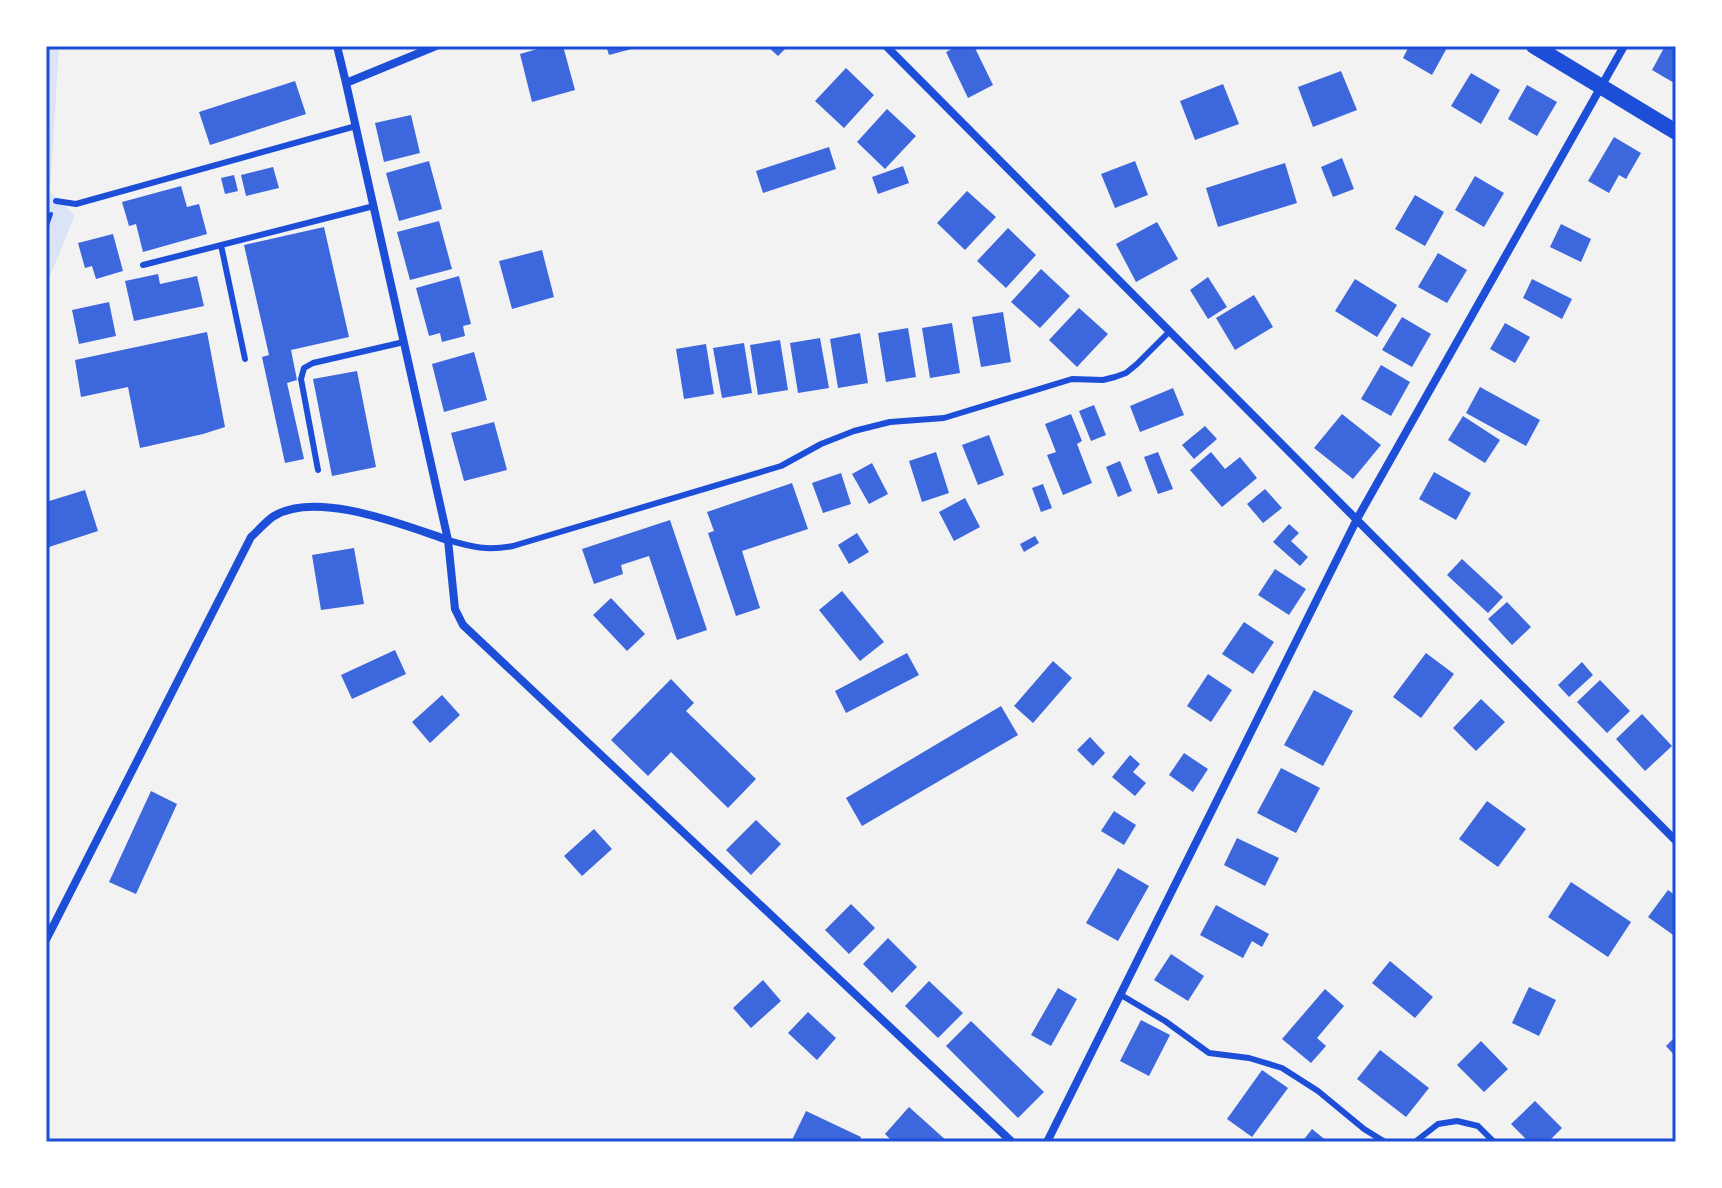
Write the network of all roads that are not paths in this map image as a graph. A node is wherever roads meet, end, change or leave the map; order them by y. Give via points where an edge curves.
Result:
1 (337, 46) edge
2 (436, 46) edge
3 (886, 46) edge
4 (1534, 46) edge
5 (1624, 46) edge
6 (346, 83) junction
7 (1601, 87) junction
8 (356, 126) junction
9 (1676, 132) edge
10 (56, 201) dead end
11 (374, 206) junction
12 (221, 245) junction
13 (143, 265) dead end
14 (1170, 331) junction
15 (404, 342) junction
16 (245, 359) dead end
17 (318, 470) dead end
18 (1357, 519) junction
19 (448, 540) junction
20 (1676, 841) edge
21 (46, 940) edge
22 (1121, 995) junction
23 (1012, 1142) edge
24 (1047, 1142) edge
25 (1385, 1142) edge
26 (1415, 1142) edge
27 (1494, 1142) edge

1 - 6 street
2 - 6 street
3 - 14 street
4 - 7 main road
5 - 7 street
6 - 8 street
7 - 9 main road
7 - 18 street
8 - 10 lane via 76,204
8 - 11 street
11 - 12 lane
11 - 15 street
12 - 13 lane
12 - 16 lane
14 - 18 street
14 - 19 lane via 1137,364 1115,377 1072,379 944,418 854,431 781,466 513,546 476,549
15 - 17 lane via 304,368 301,379
15 - 19 street
18 - 20 street
18 - 22 street
19 - 21 street via 370,514 303,507 274,516 251,537
19 - 23 street via 455,609 471,634
22 - 24 street
22 - 25 lane via 1209,1053 1282,1068
26 - 27 lane via 1438,1124 1457,1121 1478,1126

